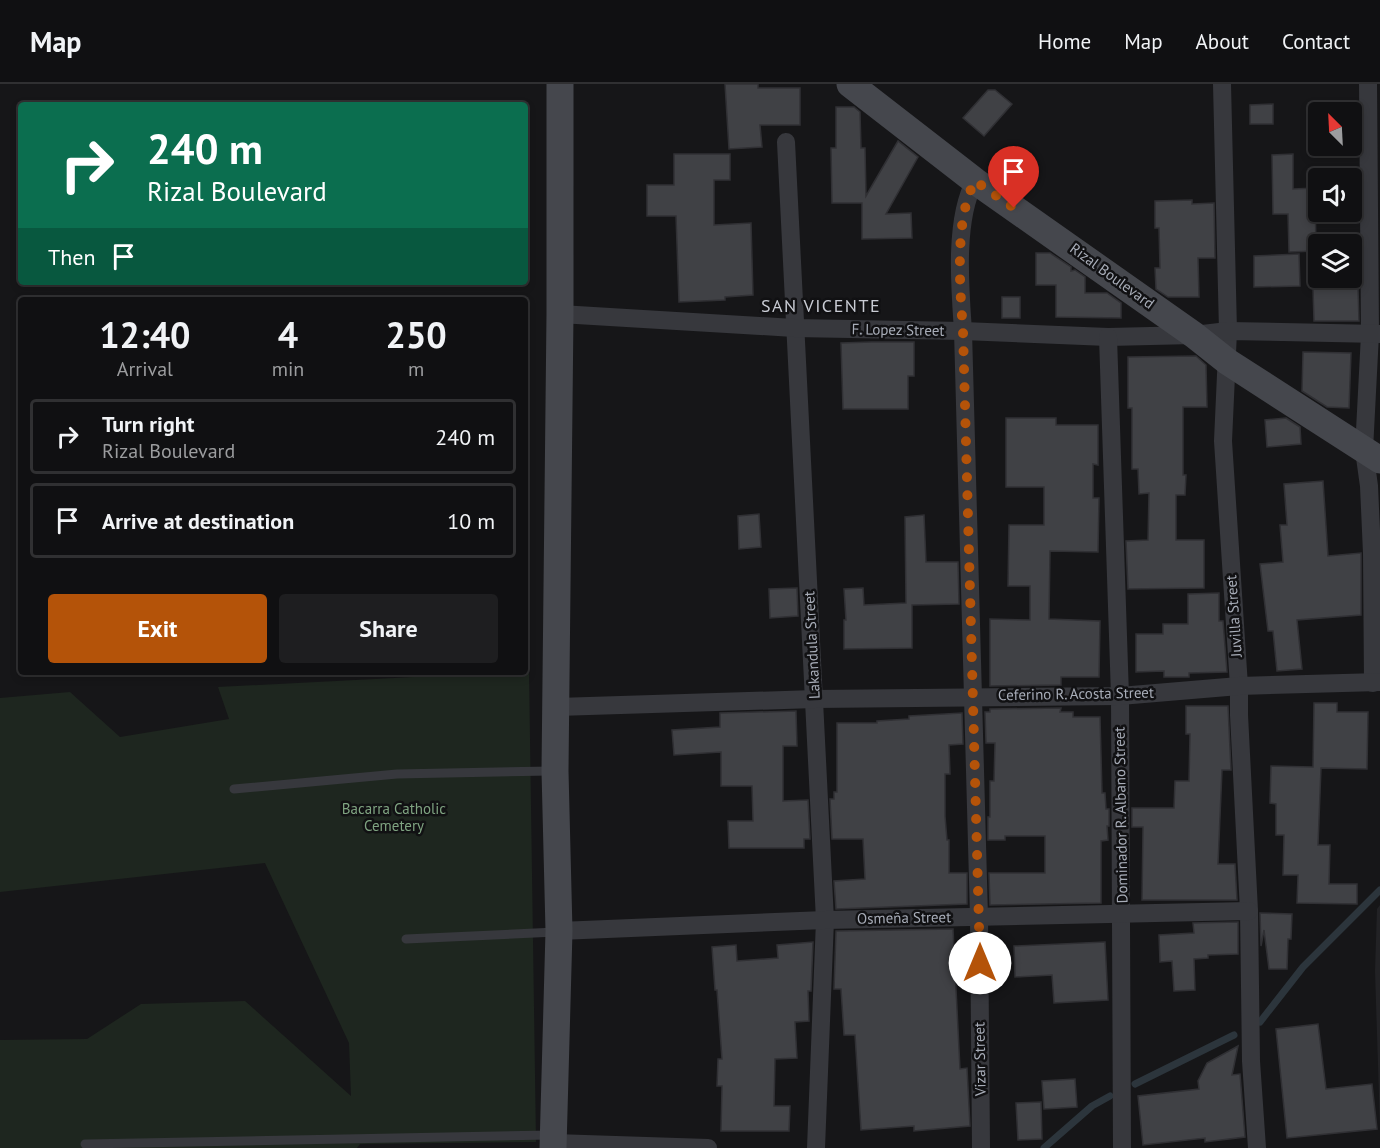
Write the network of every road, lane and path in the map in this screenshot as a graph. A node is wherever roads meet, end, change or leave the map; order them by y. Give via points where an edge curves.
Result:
1 (560, 84) edge
2 (850, 84) edge
3 (1222, 84) edge
4 (1368, 84) edge
5 (786, 142) dead end
6 (975, 181) junction
7 (560, 314) junction
8 (794, 328) junction
9 (963, 331) junction
10 (1228, 331) junction
11 (1375, 334) edge
12 (1194, 336) junction
13 (1108, 338) junction
14 (1228, 362) junction
15 (1372, 455) edge
16 (1376, 683) edge
17 (1239, 686) junction
18 (972, 696) junction
19 (1120, 696) junction
20 (815, 699) junction
21 (556, 707) junction
22 (555, 771) junction
23 (234, 789) dead end
24 (1249, 911) junction
25 (1122, 914) junction
26 (979, 917) junction
27 (825, 920) junction
28 (559, 932) junction
29 (406, 939) dead end
30 (553, 1142) edge
31 (85, 1144) dead end
32 (708, 1148) edge
33 (816, 1148) edge
34 (981, 1148) edge
35 (1122, 1148) edge
36 (1257, 1148) edge

1 - 7 street
2 - 6 street, Rizal Boulevard
3 - 10 street, Juvilla Street
4 - 11 street
5 - 8 street, Lakandula Street
6 - 9 street, Vizar Street via 968,193 961,239
6 - 12 street, Rizal Boulevard
7 - 8 street, F. Lopez Street
7 - 21 street
8 - 9 street, F. Lopez Street
8 - 20 street, Lakandula Street
9 - 13 street, F. Lopez Street
9 - 18 street, Vizar Street
10 - 11 street, F. Lopez Street
10 - 12 street, F. Lopez Street
10 - 14 street, Juvilla Street
11 - 15 street
12 - 13 street, F. Lopez Street
12 - 14 street, Rizal Boulevard
13 - 19 street, Dominador R. Albano Street
14 - 15 street, Rizal Boulevard
14 - 17 street, Juvilla Street via 1224,441
15 - 16 street via 1369,486
16 - 17 street, Ceferino R. Acosta Street
17 - 19 street, Ceferino R. Acosta Street
17 - 24 street, Juvilla Street
18 - 19 street, Ceferino R. Acosta Street
18 - 20 street, Ceferino R. Acosta Street
18 - 26 street, Vizar Street
19 - 25 street, Dominador R. Albano Street
20 - 21 street, Ceferino R. Acosta Street
20 - 27 street, Lakandula Street
21 - 22 street
22 - 23 lane via 397,774
22 - 28 street
24 - 25 street, Osmeña Street
24 - 36 street, Juvilla Street via 1251,1061
25 - 26 street, Osmeña Street
25 - 35 street, Dominador R. Albano Street
26 - 27 street, Osmeña Street
26 - 34 street, Vizar Street
27 - 28 street, Osmeña Street
27 - 33 street, Lakandula Street
28 - 29 lane
28 - 30 street
30 - 31 lane
30 - 32 street

